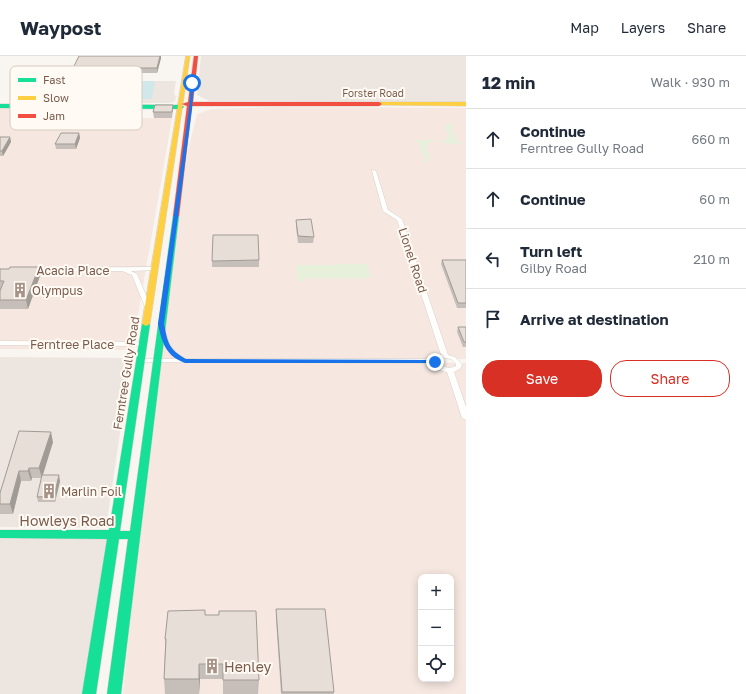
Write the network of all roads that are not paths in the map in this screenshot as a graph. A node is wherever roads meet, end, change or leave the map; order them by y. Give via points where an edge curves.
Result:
1 (188, 56) edge
2 (196, 56) edge
3 (189, 78) junction
4 (466, 104) edge
5 (142, 106) edge
6 (179, 106) junction
7 (191, 106) junction
8 (374, 171) dead end
9 (181, 178) junction
10 (169, 179) junction
11 (154, 269) junction
12 (21, 270) edge
13 (123, 270) junction
14 (148, 308) junction
15 (161, 324) junction
16 (0, 343) edge
17 (143, 344) junction
18 (445, 356) junction
19 (140, 361) junction
20 (156, 361) junction
21 (185, 361) junction
22 (435, 362) junction
23 (458, 362) junction
24 (466, 362) edge
25 (450, 370) junction
26 (466, 418) edge
27 (0, 534) edge
28 (114, 535) junction
29 (134, 535) junction
30 (89, 694) edge
31 (114, 694) edge

1 - 3 main road, Ferntree Gully Road
2 - 3 main road, Ferntree Gully Road
3 - 6 main road, Ferntree Gully Road
3 - 7 main road, Ferntree Gully Road
4 - 7 main road, Forster Road
5 - 6 main road, Forster Road
6 - 7 main road, Forster Road
6 - 10 main road, Ferntree Gully Road
7 - 9 main road, Ferntree Gully Road
8 - 18 street, Lionel Road via 386,211 399,219
9 - 10 main road
9 - 15 main road, Ferntree Gully Road
10 - 11 main road, Ferntree Gully Road
11 - 13 street, Acacia Place
11 - 14 main road, Ferntree Gully Road
12 - 13 street, Acacia Place
13 - 14 street, Acacia Place via 134,274
14 - 17 main road, Ferntree Gully Road
15 - 20 main road, Ferntree Gully Road
15 - 21 street via 165,342 171,352
16 - 17 street, Ferntree Place
17 - 19 main road, Ferntree Gully Road
18 - 22 street via 438,357
18 - 23 street
19 - 20 street
19 - 28 main road, Ferntree Gully Road
20 - 21 street
20 - 29 main road, Ferntree Gully Road
21 - 22 street
22 - 25 street via 438,367
23 - 24 street
23 - 25 street via 459,366
25 - 26 street
27 - 28 main road, Howleys Road
28 - 29 main road, Howleys Road
28 - 30 main road, Ferntree Gully Road
29 - 31 main road, Ferntree Gully Road

